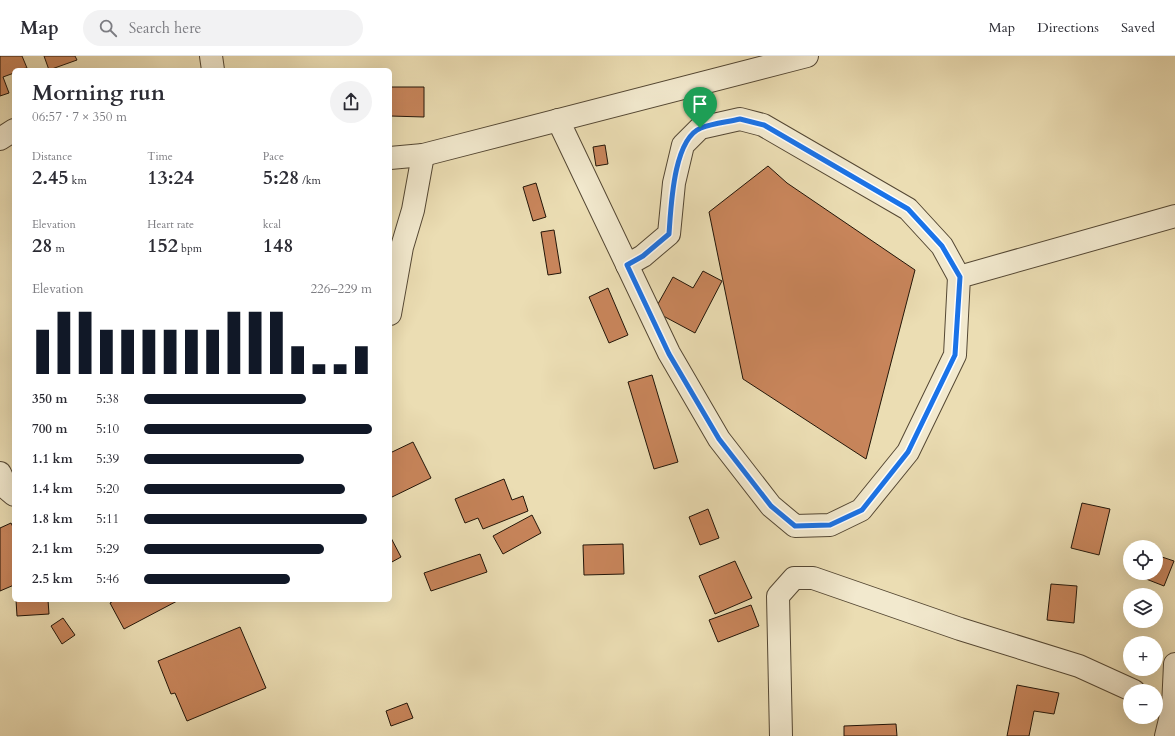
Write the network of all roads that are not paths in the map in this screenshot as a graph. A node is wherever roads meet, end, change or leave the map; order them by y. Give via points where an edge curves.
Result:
1 (211, 56) edge
2 (807, 56) edge
3 (213, 68) edge
4 (558, 120) junction
5 (12, 131) edge
6 (0, 139) edge
7 (423, 155) junction
8 (392, 158) edge
9 (413, 210) junction
10 (1175, 216) edge
11 (392, 224) edge
12 (627, 265) junction
13 (960, 277) junction
14 (392, 303) edge
15 (0, 473) edge
16 (12, 493) edge
17 (1175, 664) edge
18 (1123, 686) edge
19 (1168, 705) edge
20 (781, 736) edge
21 (1166, 736) edge

1 - 3 street
2 - 4 street
4 - 7 street
4 - 12 street
5 - 6 street
7 - 8 street
7 - 9 street
9 - 11 street
9 - 14 street via 402,247
10 - 13 street
12 - 13 street via 643,256 669,234 674,183 683,145 700,128 740,119 764,125 908,209 942,246
12 - 13 street via 669,354 719,439 771,506 795,526 830,525 862,510 908,452 955,355
15 - 16 street via 7,489
17 - 19 street
18 - 20 street via 1079,666 960,629 813,578 794,578 778,596
19 - 21 street

